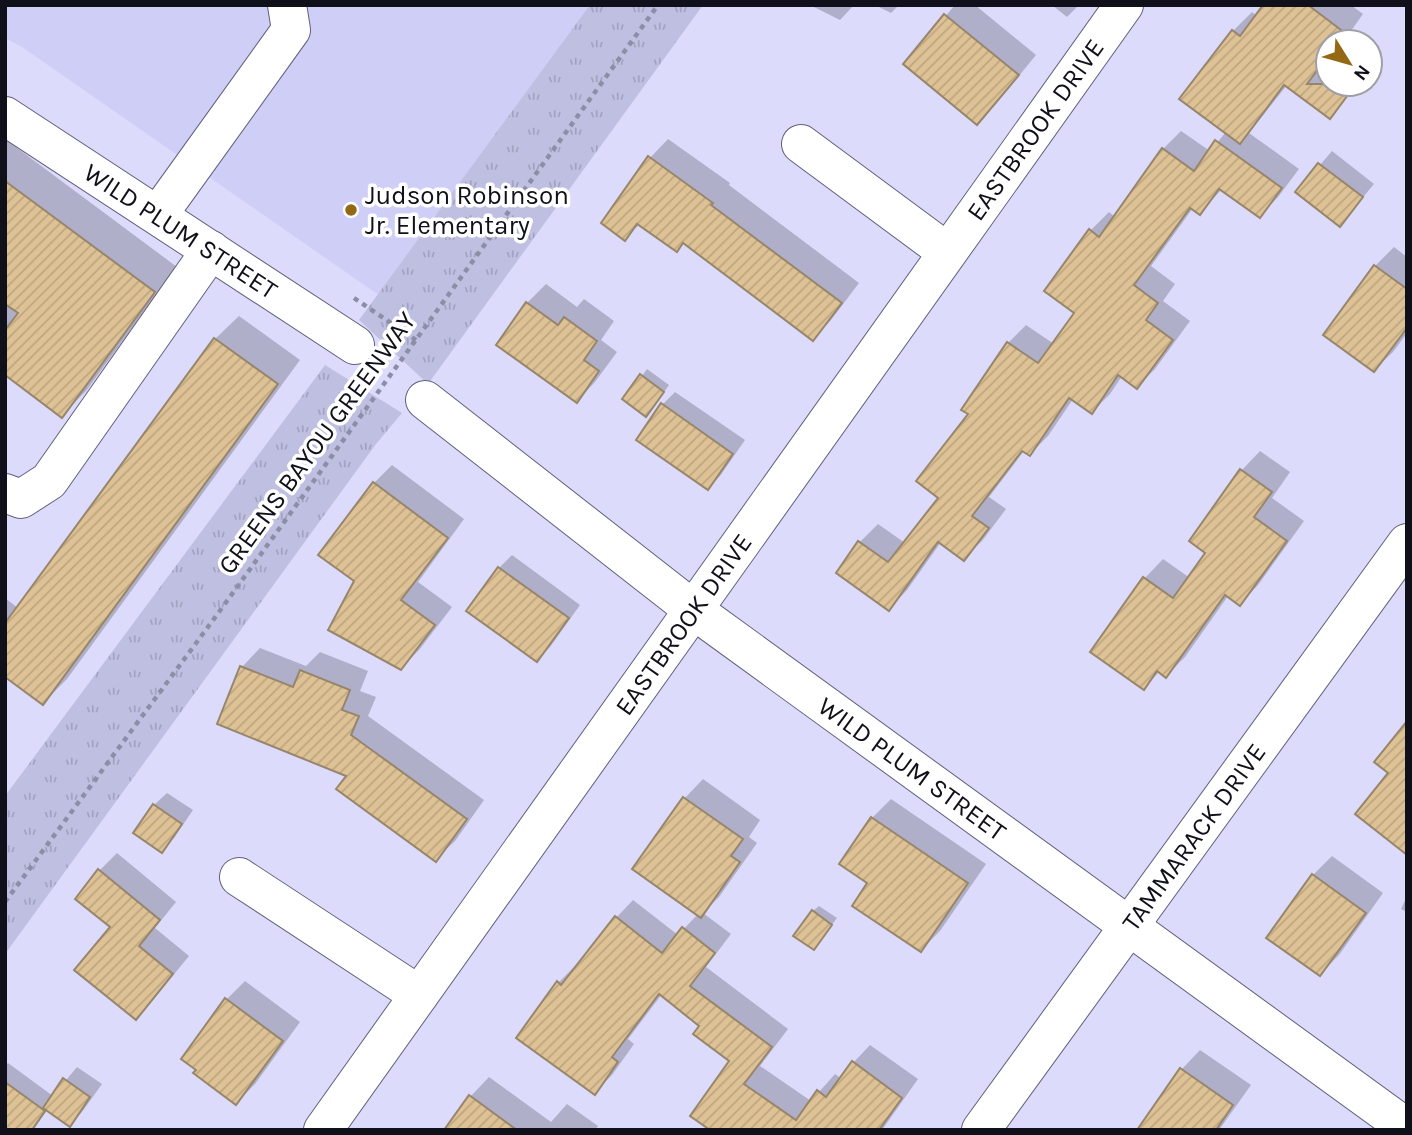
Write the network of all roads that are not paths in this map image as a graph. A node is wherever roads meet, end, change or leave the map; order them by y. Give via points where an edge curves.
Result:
1 (1124, 5) edge
2 (289, 11) edge
3 (5, 116) edge
4 (801, 144) dead end
5 (158, 215) junction
6 (211, 250) junction
7 (947, 252) junction
8 (355, 345) road end
9 (425, 400) road end
10 (5, 493) edge
11 (1407, 543) edge
12 (695, 611) junction
13 (240, 877) dead end
14 (1128, 925) junction
15 (419, 995) junction
16 (1407, 1128) edge
17 (323, 1130) edge
18 (981, 1130) edge

1 - 7 street, EASTBROOK DRIVE
2 - 5 street
3 - 5 street, WILD PLUM STREET
4 - 7 street
5 - 6 street, WILD PLUM STREET
6 - 8 street, WILD PLUM STREET
6 - 10 street via 50,481 21,499
7 - 12 street, EASTBROOK DRIVE
9 - 12 street, WILD PLUM STREET
11 - 14 street, TAMMARACK DRIVE
12 - 14 street, WILD PLUM STREET
12 - 15 street, EASTBROOK DRIVE
13 - 15 street
14 - 16 street, WILD PLUM STREET
14 - 18 street, TAMMARACK DRIVE
15 - 17 street, EASTBROOK DRIVE

